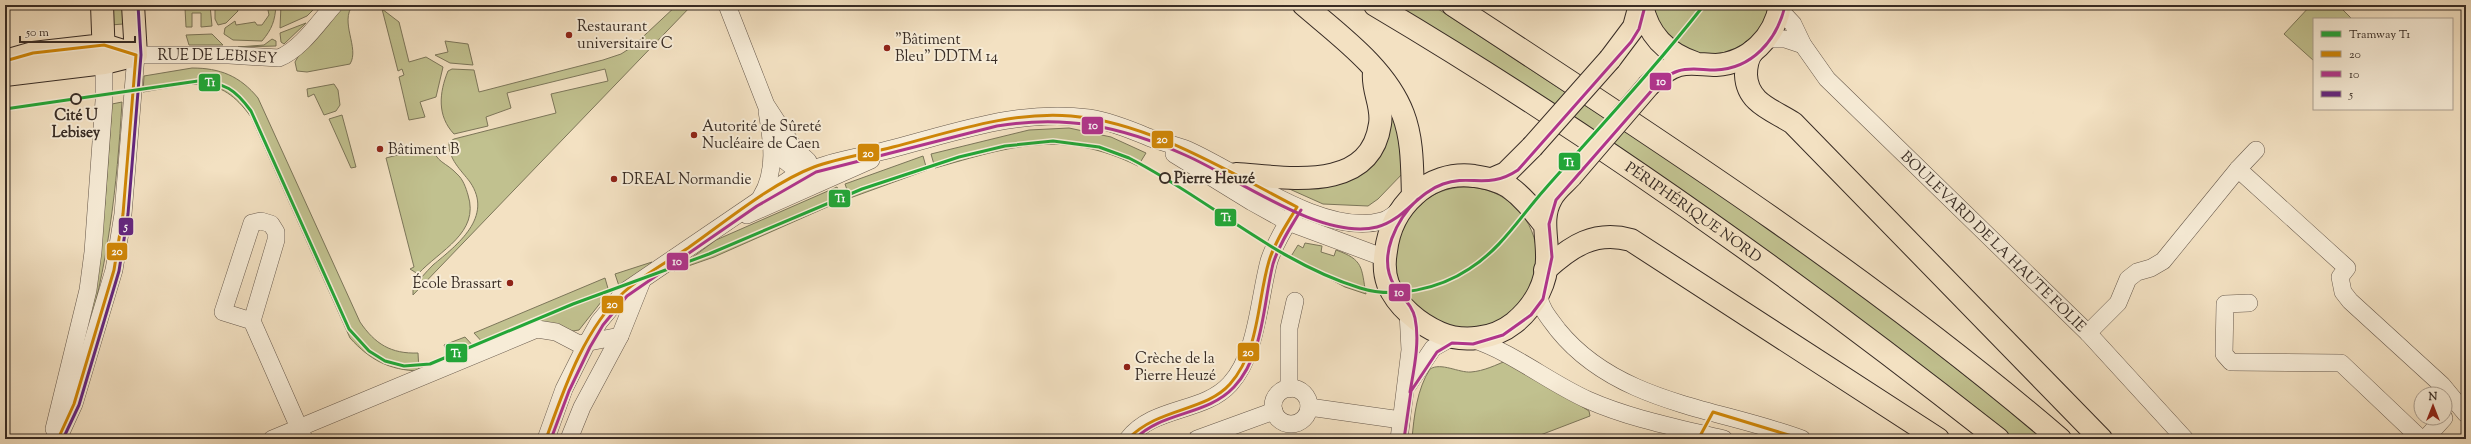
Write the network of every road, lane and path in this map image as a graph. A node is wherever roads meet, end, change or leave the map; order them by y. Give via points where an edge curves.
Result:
1 (102, 5) edge
2 (133, 5) edge
3 (334, 5) edge
4 (727, 5) edge
5 (1304, 5) edge
6 (1375, 5) edge
7 (1453, 5) edge
8 (1641, 5) edge
9 (1780, 7) edge
10 (1759, 45) junction
11 (1803, 45) junction
12 (104, 54) junction
13 (136, 56) junction
14 (5, 60) edge
15 (1695, 63) junction
16 (1375, 70) junction
17 (5, 75) edge
18 (766, 105) junction
19 (771, 132) junction
20 (1148, 137) junction
21 (788, 138) junction
22 (895, 148) junction
23 (2256, 150) dead end
24 (840, 159) junction
25 (2238, 169) junction
26 (805, 173) junction
27 (1236, 174) junction
28 (1492, 179) junction
29 (823, 183) junction
30 (1406, 202) junction
31 (760, 204) junction
32 (1293, 214) junction
33 (1544, 224) junction
34 (1385, 258) junction
35 (1545, 270) junction
36 (642, 281) junction
37 (1539, 296) junction
38 (1295, 301) dead end
39 (2249, 303) dead end
40 (1408, 312) junction
41 (252, 321) junction
42 (2088, 333) junction
43 (620, 336) junction
44 (1451, 338) junction
45 (1472, 338) junction
46 (586, 345) junction
47 (2442, 386) edge
48 (1289, 389) junction
49 (1406, 389) junction
50 (1309, 407) junction
51 (1274, 411) junction
52 (1713, 412) junction
53 (1400, 420) junction
54 (2439, 426) edge
55 (301, 434) edge
56 (1702, 434) junction
57 (51, 439) edge
58 (58, 439) edge
59 (272, 439) edge
60 (546, 439) edge
61 (569, 439) edge
62 (1128, 439) edge
63 (1197, 439) edge
64 (1399, 439) edge
65 (1678, 439) edge
66 (1724, 439) edge
67 (1802, 439) edge
68 (1938, 439) edge
69 (1998, 439) edge
70 (2060, 439) edge
71 (2101, 439) edge
72 (2185, 439) edge
73 (2421, 439) edge
74 (2425, 439) edge

1 - 12 main road
2 - 13 main road
3 - 13 street, RUE DE LEBISEY via 303,39 279,58 229,55
4 - 18 street
5 - 16 main road
6 - 69 main road, PÉRIPHÉRIQUE NORD via 1525,98 1723,232 1837,314
7 - 70 main road via 1651,134 1754,205 1853,276 2023,407
8 - 15 main road via 1649,27 1660,43 1676,56
8 - 28 main road, bridge via 1634,27 1610,59 1532,147 1506,173
9 - 10 main road via 1774,24
9 - 11 street, BOULEVARD DE LA HAUTE FOLIE via 1793,24
10 - 11 street via 1785,39
10 - 15 main road via 1742,58 1721,64
10 - 71 main road via 1749,56 1746,72 1747,86 1752,97 1793,123
11 - 42 street, BOULEVARD DE LA HAUTE FOLIE via 1827,79 1852,105
12 - 13 main road
12 - 14 main road via 33,53
12 - 17 main road
12 - 57 street via 98,211 88,290
13 - 58 street, RUE DE LEBISEY via 123,214 114,270 74,404
15 - 33 main road, bridge via 1670,68 1649,85 1551,198
16 - 27 main road via 1373,82 1381,114 1378,132 1370,151 1355,166 1338,175 1321,177
16 - 30 main road via 1387,84 1403,114 1411,146
18 - 19 street
18 - 21 street
19 - 26 street via 781,155
19 - 31 street via 772,166
20 - 22 street via 1112,123 1046,115 996,122
20 - 27 street via 1187,150
20 - 32 street via 1252,202
21 - 24 street via 818,156
21 - 26 street via 794,148 808,161
22 - 24 street
22 - 29 street
23 - 25 street
24 - 26 street
25 - 42 street via 2163,261 2137,272 2128,279 2118,303
25 - 47 street via 2347,268 2340,277 2343,292 2347,297
26 - 29 street
26 - 31 street
27 - 32 street
28 - 30 main road via 1465,175 1451,177 1429,184
28 - 33 main road via 1521,196
29 - 31 street
30 - 32 street via 1382,221 1365,224
30 - 34 main road via 1390,228
31 - 36 street via 719,227
32 - 34 street
32 - 62 street via 1270,259 1244,362 1230,385 1220,392 1148,422
33 - 35 main road via 1547,256
34 - 40 main road via 1388,285
35 - 37 main road
35 - 68 main road via 1564,252 1587,240 1607,236 1631,240
36 - 43 street
36 - 46 street via 624,292 611,306
37 - 45 main road via 1528,311 1513,324 1501,331
37 - 52 street via 1547,315 1568,341 1610,375 1643,392
38 - 48 street via 1289,328
39 - 73 street via 2225,304 2224,354 2231,362 2341,363
40 - 44 main road
40 - 49 street via 1411,338
41 - 41 street via 276,240 276,232 271,224 261,221 252,223 223,312
41 - 55 street
42 - 72 street, BOULEVARD DE LA HAUTE FOLIE
43 - 46 street via 599,339
43 - 61 street via 582,407
44 - 45 main road
44 - 49 street via 1433,348
45 - 56 street via 1504,352 1588,400 1614,410
46 - 55 street via 573,342 556,332 537,328
46 - 60 street via 564,389
48 - 50 street via 1305,395
48 - 51 street via 1278,394 1273,405
49 - 53 street
50 - 51 street via 1305,417 1296,424 1280,420
50 - 53 street
51 - 63 street
52 - 56 street
52 - 67 street
53 - 64 street
54 - 74 street
55 - 59 street
56 - 65 street
56 - 66 street

